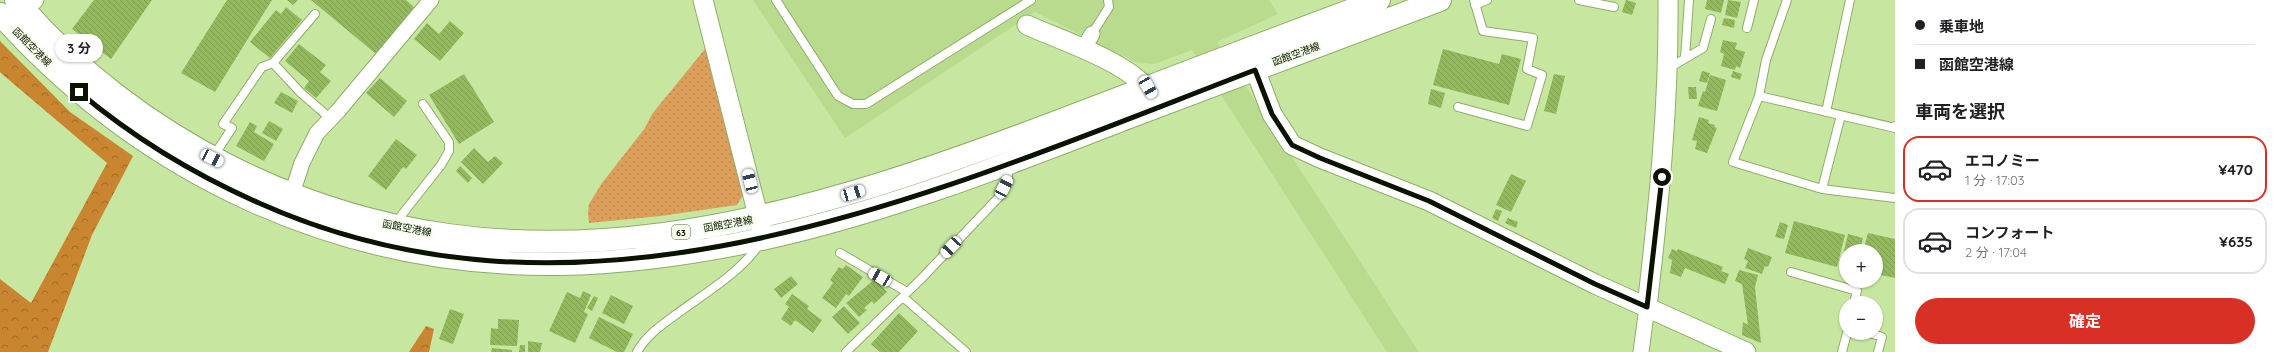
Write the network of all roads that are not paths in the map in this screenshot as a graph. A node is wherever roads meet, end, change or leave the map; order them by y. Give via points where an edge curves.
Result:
1 (431, 0) edge
2 (703, 0) edge
3 (776, 0) edge
4 (1031, 0) edge
5 (1108, 0) edge
6 (1379, 0) edge
7 (1440, 0) edge
8 (1487, 0) edge
9 (1579, 0) edge
10 (1668, 0) edge
11 (1688, 0) edge
12 (1754, 0) edge
13 (1787, 0) edge
14 (1850, 0) edge
15 (1475, 2) edge
16 (1614, 7) dead end
17 (18, 10) edge
18 (315, 14) dead end
19 (1712, 19) dead end
20 (1027, 25) dead end
21 (1747, 28) dead end
22 (1087, 42) junction
23 (1247, 49) junction
24 (273, 62) junction
25 (1677, 63) junction
26 (1255, 70) junction
27 (1148, 87) junction
28 (1759, 96) junction
29 (423, 104) dead end
30 (1158, 106) junction
31 (1458, 107) dead end
32 (1826, 112) junction
33 (1841, 115) junction
34 (332, 119) junction
35 (1895, 127) edge
36 (1006, 153) junction
37 (212, 158) junction
38 (1822, 189) junction
39 (1895, 198) edge
40 (289, 205) junction
41 (761, 228) junction
42 (389, 236) junction
43 (840, 253) dead end
44 (1791, 272) dead end
45 (905, 295) junction
46 (1856, 296) edge
47 (1647, 307) junction
48 (1845, 340) edge
49 (1881, 340) edge
50 (637, 352) edge
51 (846, 352) edge
52 (966, 352) edge
53 (1641, 352) edge
54 (1746, 352) edge
55 (1842, 352) edge
56 (1878, 352) edge

1 - 34 street
2 - 41 street
3 - 4 lane via 838,96 853,104 866,104
5 - 22 lane via 1109,6
6 - 23 main road, 函館空港線 / 63
7 - 26 main road, 函館空港線 / 63
8 - 15 lane
9 - 16 lane
10 - 25 street
11 - 25 lane
12 - 21 lane
13 - 28 lane via 1769,47
14 - 32 lane
15 - 31 lane via 1483,31 1533,38 1527,69 1542,75 1527,126
17 - 37 main road, 函館空港線 / 63 via 121,98
17 - 40 main road, 函館空港線 / 63 via 60,75 116,122 195,173
18 - 24 lane
19 - 25 lane via 1703,48
20 - 22 street
22 - 27 street
23 - 26 street
23 - 27 main road, 函館空港線 / 63
24 - 34 lane via 301,93
24 - 37 lane via 262,67 223,124 232,128
25 - 47 street
26 - 30 main road, 函館空港線 / 63
26 - 47 street via 1272,114 1292,145 1429,201 1595,284
27 - 30 street
27 - 36 main road, 函館空港線 / 63
28 - 32 lane
28 - 38 lane via 1733,162
29 - 42 lane via 449,142 449,151
30 - 36 main road, 函館空港線 / 63
32 - 33 lane
33 - 35 lane
33 - 38 lane
34 - 40 street via 318,133 308,150
36 - 41 main road, 函館空港線 / 63 via 887,182 826,201
36 - 45 lane via 1008,179 1000,196
37 - 40 main road, 函館空港線 / 63
38 - 39 lane
40 - 42 main road, 函館空港線 / 63 via 340,212
41 - 42 main road, 函館空港線 / 63 via 599,241 497,242
41 - 50 lane via 754,254 653,332
43 - 45 lane
44 - 46 lane via 1857,291
45 - 51 lane
45 - 52 lane
47 - 53 street
47 - 54 street
48 - 55 lane
49 - 56 lane

